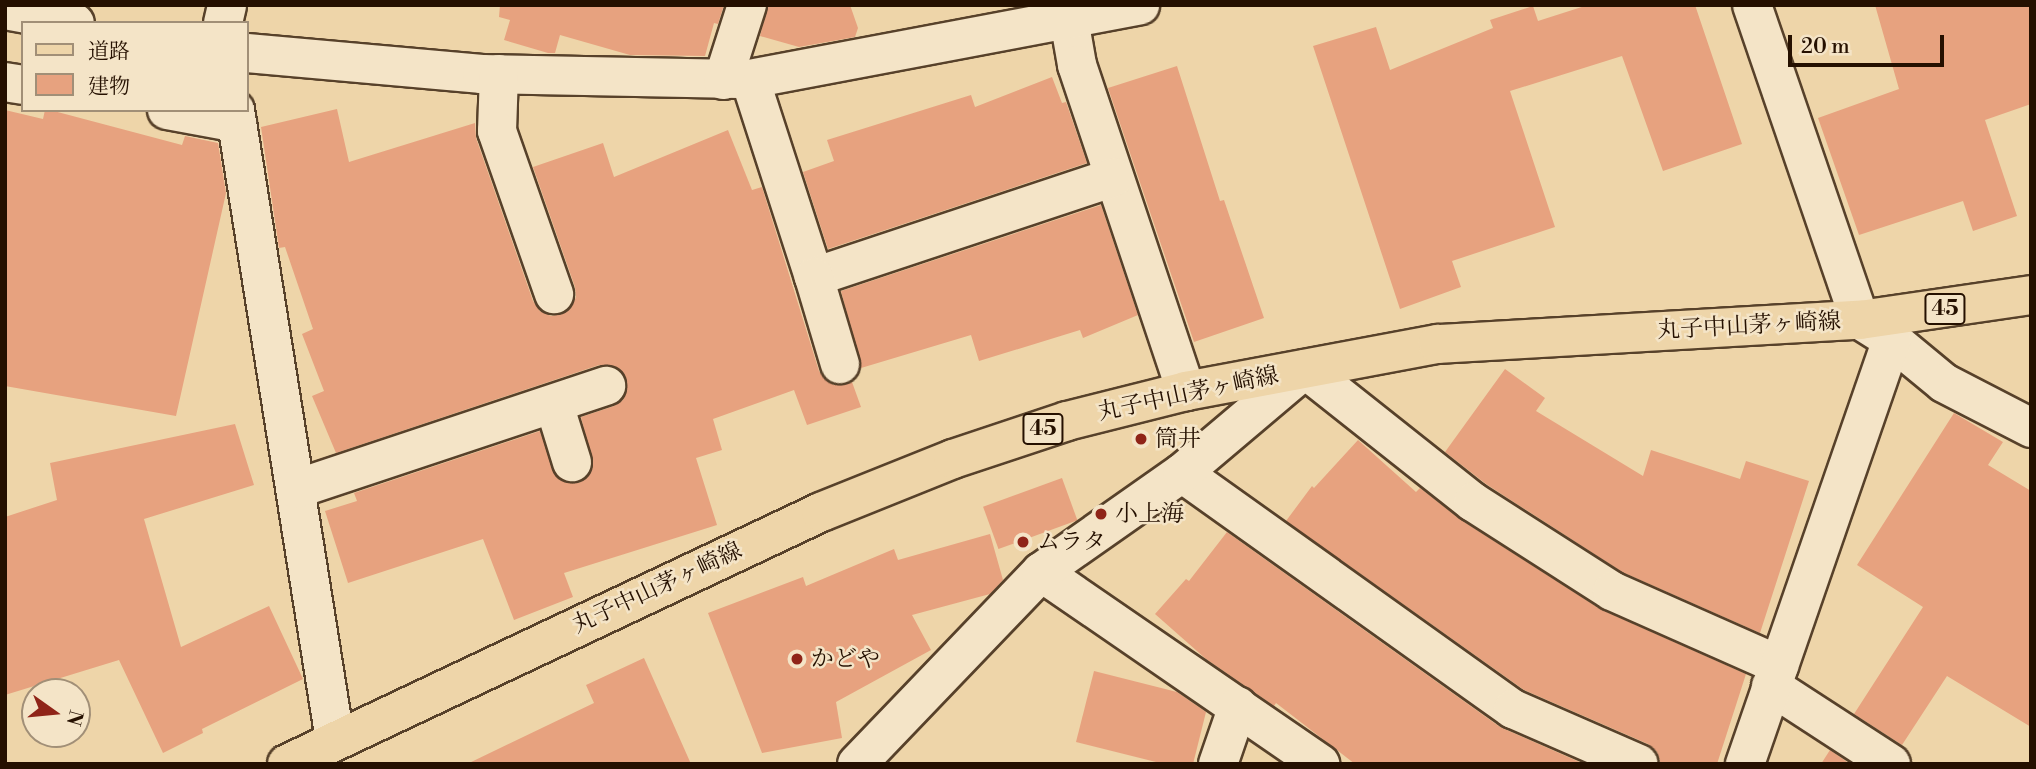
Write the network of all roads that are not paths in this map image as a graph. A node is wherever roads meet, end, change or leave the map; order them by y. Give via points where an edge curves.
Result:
1 (747, 5) edge
2 (1140, 5) edge
3 (1752, 5) edge
4 (5, 10) edge
5 (64, 21) edge
6 (1072, 39) junction
7 (248, 53) edge
8 (499, 81) junction
9 (748, 94) junction
10 (190, 112) edge
11 (236, 116) edge
12 (1114, 177) junction
13 (814, 277) junction
14 (554, 294) dead end
15 (2031, 295) edge
16 (1860, 320) junction
17 (1892, 341) junction
18 (840, 364) dead end
19 (1305, 369) junction
20 (606, 386) dead end
21 (1186, 391) junction
22 (554, 404) junction
23 (2031, 428) edge
24 (572, 462) dead end
25 (1182, 473) junction
26 (296, 489) junction
27 (1041, 572) junction
28 (1775, 675) junction
29 (1238, 706) junction
30 (335, 740) junction
31 (287, 764) edge
32 (857, 764) edge
33 (1218, 764) edge
34 (1320, 764) edge
35 (1639, 764) edge
36 (1745, 764) edge
37 (1891, 764) edge

1 - 9 street
2 - 6 street
3 - 16 street
4 - 5 street
6 - 9 street
6 - 12 street
7 - 8 street
8 - 9 street
8 - 14 street via 498,131
9 - 13 street
10 - 11 street
11 - 26 street
12 - 13 street
12 - 21 street
13 - 18 street
15 - 16 main road, 丸子中山茅ヶ崎線 / 45
16 - 17 street
16 - 19 main road, 丸子中山茅ヶ崎線 / 45 via 1438,344
17 - 23 street via 1944,383
17 - 28 street
19 - 21 main road, 丸子中山茅ヶ崎線 / 45
19 - 25 street
19 - 28 street via 1472,502 1612,591
20 - 22 street
21 - 30 main road, 丸子中山茅ヶ崎線 / 45 via 1067,421 953,459 833,507
22 - 24 street
22 - 26 street
25 - 27 street
25 - 35 street via 1513,709
26 - 30 street
27 - 29 street
27 - 32 street
28 - 36 street
28 - 37 street
29 - 33 street
29 - 34 street
30 - 31 main road, 丸子中山茅ヶ崎線 / 45

